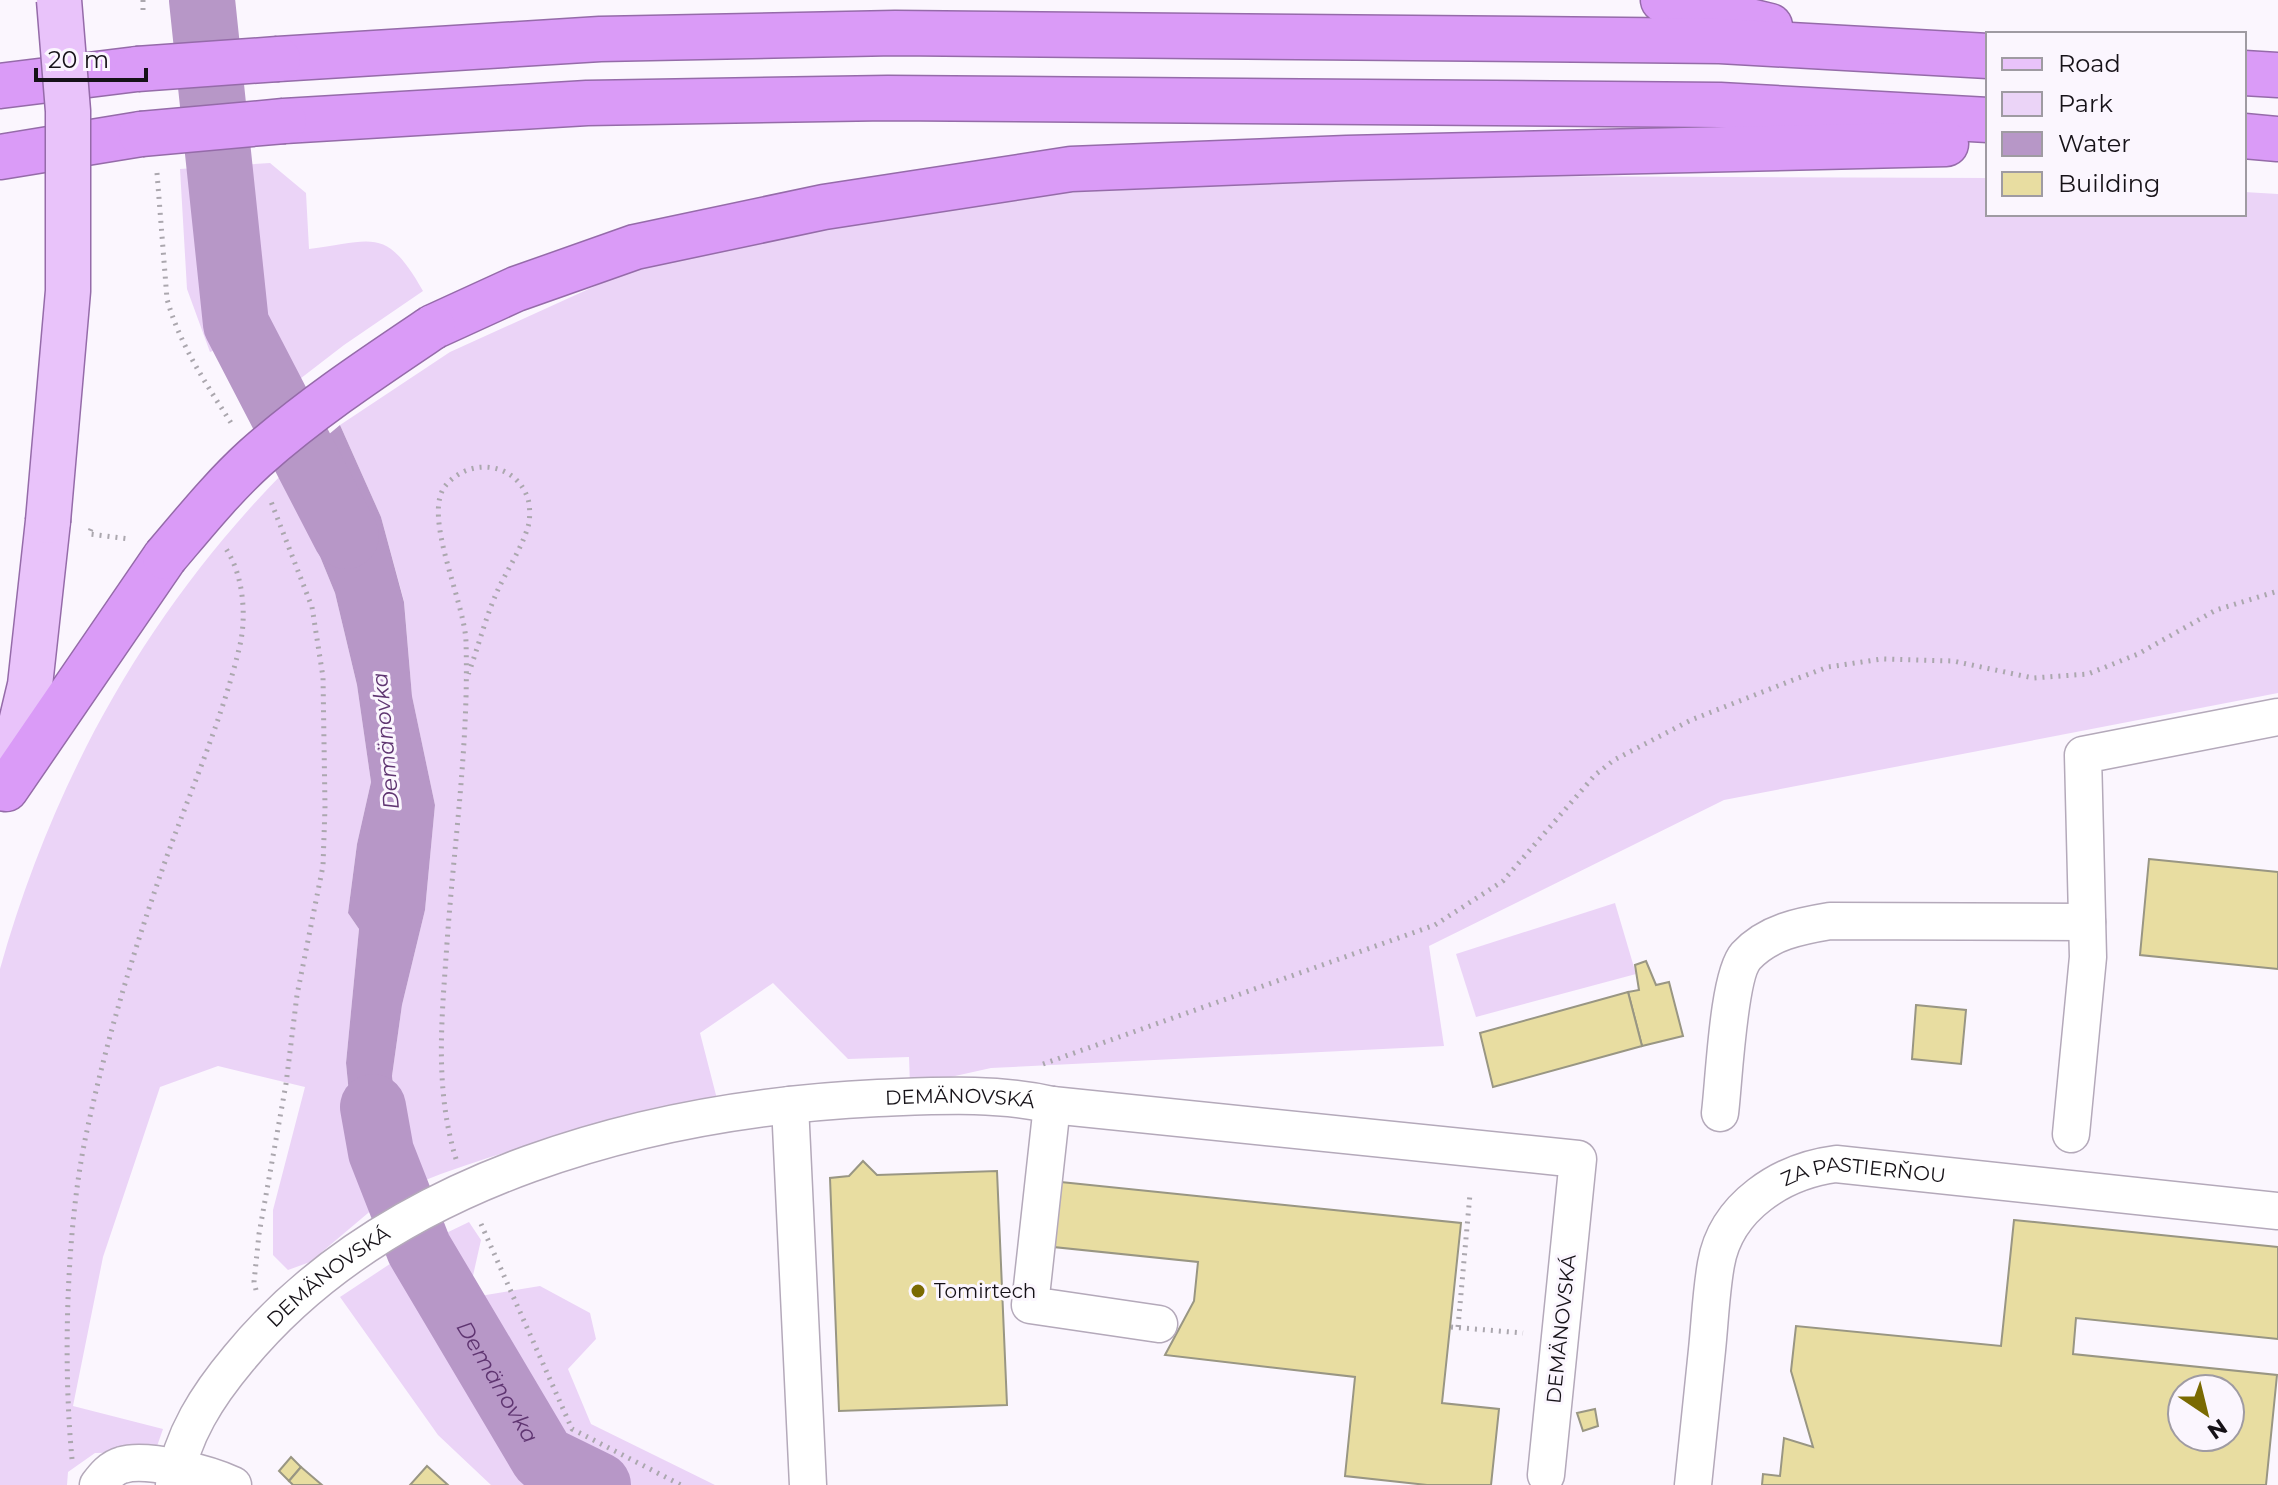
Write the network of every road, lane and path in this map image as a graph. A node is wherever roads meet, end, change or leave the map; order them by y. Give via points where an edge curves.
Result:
1 (59, 0) edge
2 (143, 0) edge
3 (1663, 0) edge
4 (143, 15) dead end
5 (1843, 46) junction
6 (1986, 56) edge
7 (2246, 73) edge
8 (2278, 75) edge
9 (0, 86) edge
10 (1986, 120) edge
11 (1986, 143) edge
12 (149, 151) junction
13 (0, 157) edge
14 (238, 435) dead end
15 (267, 491) dead end
16 (92, 524) dead end
17 (220, 542) dead end
18 (150, 549) junction
19 (2278, 591) edge
20 (466, 680) junction
21 (2278, 717) edge
22 (3, 797) edge
23 (2087, 922) junction
24 (1039, 1066) dead end
25 (790, 1105) junction
26 (1052, 1105) junction
27 (1720, 1113) dead end
28 (2071, 1134) dead end
29 (459, 1192) junction
30 (1470, 1194) dead end
31 (2278, 1211) edge
32 (268, 1323) junction
33 (1159, 1324) dead end
34 (1451, 1327) dead end
35 (1458, 1327) junction
36 (1560, 1337) junction
37 (1546, 1475) dead end
38 (175, 1477) edge
39 (87, 1479) edge
40 (233, 1485) edge
41 (681, 1485) edge
42 (808, 1485) edge
43 (1693, 1485) edge

1 - 22 main road, bridge via 68,111 68,291 30,685
2 - 4 path
3 - 5 highway
5 - 6 highway
5 - 9 highway, bridge via 895,33 600,39 137,69
7 - 8 highway
10 - 12 highway, bridge via 1720,105 888,98 587,103 284,121
11 - 18 highway, bridge via 1071,169 824,207 635,247 516,289 433,327 305,417
12 - 13 highway
12 - 14 path via 172,318
15 - 32 path via 312,607 323,677 325,807 323,866 259,1234 254,1282
16 - 18 path via 89,534
17 - 39 path via 236,566 240,586 240,643 131,967 83,1158 70,1280 72,1458
18 - 22 highway
19 - 24 path via 2216,610 2138,654 2088,674 2033,678 1953,661 1882,659 1828,667 1793,680 1691,720 1614,760 1503,881 1435,925
20 - 20 path via 461,606 437,505 444,487 460,471 482,465 517,479 529,500 529,522 494,598
20 - 29 path via 464,776 451,866 440,1053 441,1100
21 - 23 street via 2083,755
23 - 27 street via 1830,921 1768,939 1744,958 1734,985
23 - 28 street
25 - 26 street, DEMÄNOVSKÁ via 941,1095 1020,1098
25 - 29 street, DEMÄNOVSKÁ via 677,1123 548,1158
25 - 42 street
26 - 33 street via 1030,1305
26 - 36 street, DEMÄNOVSKÁ via 1578,1159
29 - 32 street, DEMÄNOVSKÁ via 363,1245
29 - 41 path via 572,1429
30 - 35 path
31 - 43 street, ZA PASTIERŇOU via 1836,1164 1786,1177 1740,1212 1716,1260
32 - 38 street, DEMÄNOVSKÁ via 201,1411 187,1435
34 - 35 path
35 - 36 path
36 - 37 street, DEMÄNOVSKÁ
38 - 39 street via 122,1465
38 - 40 street

